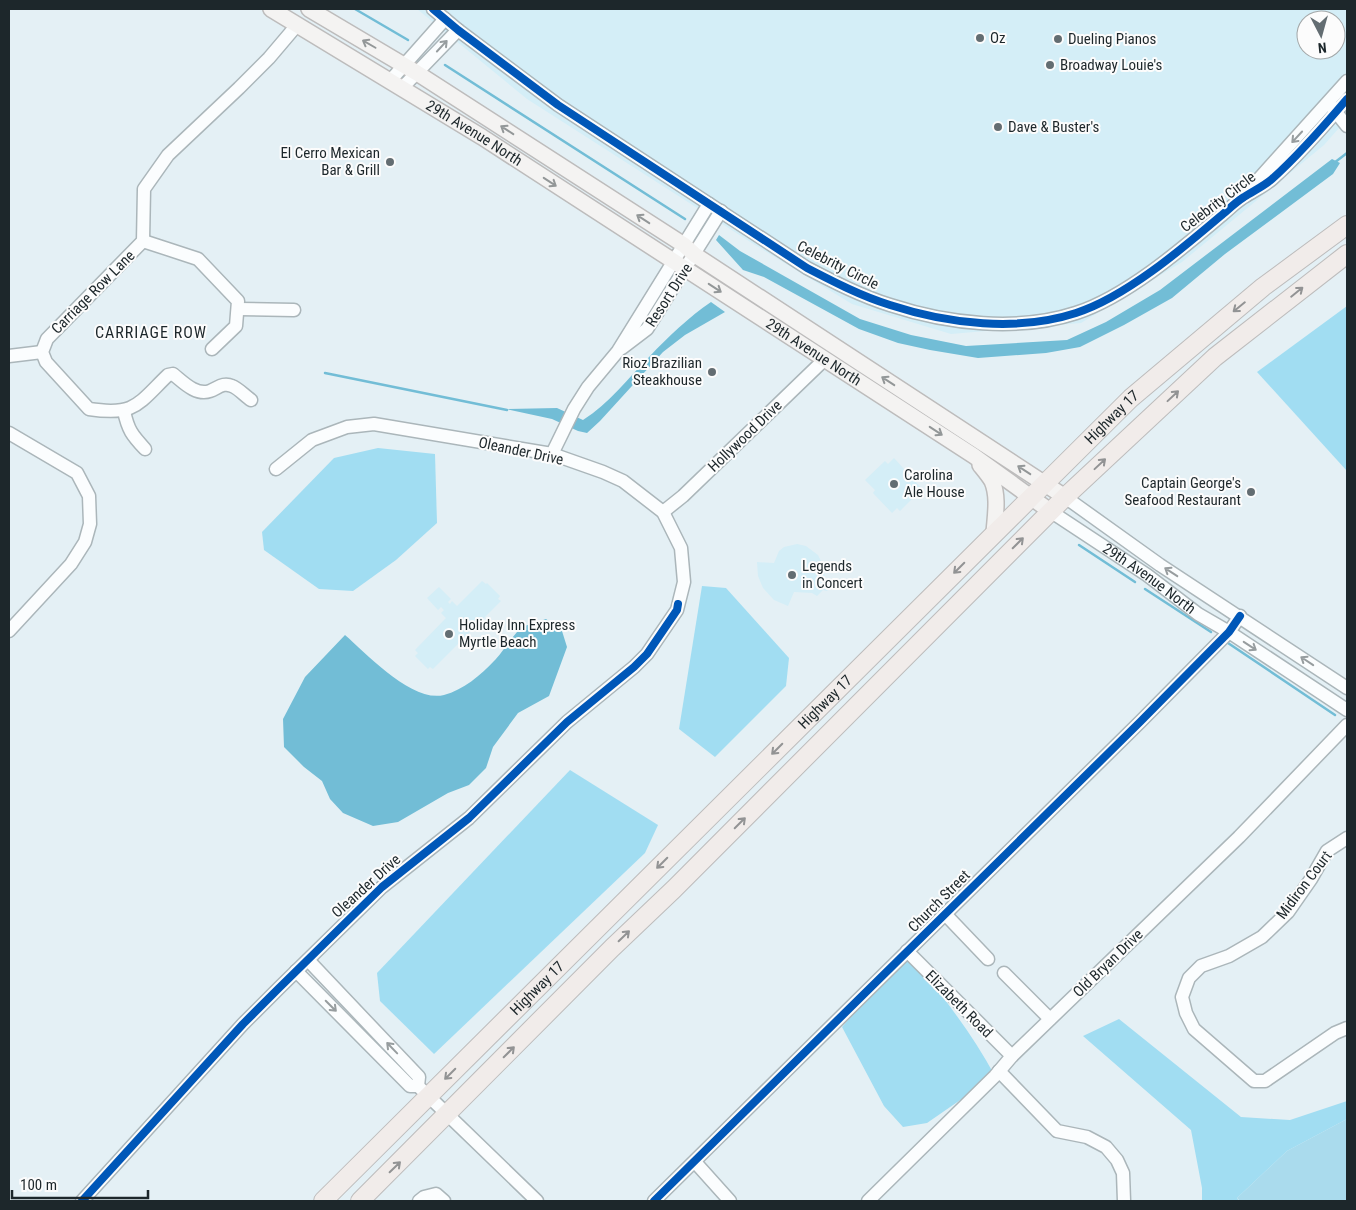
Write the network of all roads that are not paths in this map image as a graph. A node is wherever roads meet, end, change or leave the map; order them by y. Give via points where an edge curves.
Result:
1 (271, 9) edge
2 (309, 9) edge
3 (433, 9) edge
4 (445, 19) junction
5 (297, 25) junction
6 (458, 30) junction
7 (411, 69) junction
8 (1347, 81) edge
9 (396, 85) junction
10 (1347, 99) edge
11 (1333, 107) junction
12 (1347, 126) edge
13 (709, 204) junction
14 (721, 211) junction
15 (1347, 219) edge
16 (1340, 230) edge
17 (143, 241) junction
18 (689, 250) junction
19 (1347, 254) edge
20 (680, 266) junction
21 (238, 309) junction
22 (294, 310) dead end
23 (212, 349) dead end
24 (42, 352) junction
25 (9, 356) edge
26 (825, 359) junction
27 (251, 400) dead end
28 (124, 411) junction
29 (9, 432) edge
30 (145, 449) dead end
31 (552, 454) junction
32 (974, 456) junction
33 (276, 470) dead end
34 (1044, 482) junction
35 (1032, 496) junction
36 (1065, 497) junction
37 (1050, 511) junction
38 (663, 512) junction
39 (994, 533) junction
40 (1240, 616) junction
41 (9, 632) edge
42 (1229, 632) junction
43 (1347, 688) edge
44 (1347, 710) edge
45 (1347, 725) edge
46 (1347, 838) edge
47 (945, 914) junction
48 (907, 952) junction
49 (988, 959) dead end
50 (308, 960) junction
51 (296, 971) junction
52 (1004, 973) dead end
53 (1050, 1019) junction
54 (1347, 1028) edge
55 (1012, 1056) junction
56 (999, 1071) junction
57 (423, 1091) junction
58 (448, 1114) junction
59 (694, 1162) junction
60 (440, 1197) edge
61 (82, 1201) edge
62 (323, 1201) edge
63 (360, 1201) edge
64 (419, 1201) edge
65 (537, 1201) edge
66 (654, 1201) edge
67 (730, 1201) edge
68 (868, 1201) edge
69 (1124, 1201) edge

1 - 5 main road, 29th Avenue North
7 -> 2 main road, 29th Avenue North
3 - 4 street, Celebrity Circle
4 - 6 street, Celebrity Circle
4 - 7 street
5 - 9 main road, 29th Avenue North
5 - 17 street, Carriage Row Lane via 239,88 168,155 144,189
7 -> 6 street
6 - 13 street, Celebrity Circle via 558,105
7 - 9 street
18 -> 7 main road, 29th Avenue North
8 - 11 street, Celebrity Circle
9 -> 20 main road, 29th Avenue North
10 - 11 street, Celebrity Circle
11 - 12 street
11 - 14 street, Celebrity Circle via 1260,176 1242,198 1153,269 1110,298 1077,313 1037,321 971,322 889,305 807,268
13 - 14 street, Celebrity Circle
13 - 18 street
14 - 18 street
15 - 16 street
16 -> 34 highway, Highway 17 via 1263,288 1130,398
17 - 21 street, Carriage Row Lane via 198,259 238,301
17 - 24 street, Carriage Row Lane via 47,339
18 - 20 street, Resort Drive
34 -> 18 main road, 29th Avenue North
36 -> 19 highway, Highway 17 via 1215,357
20 -> 26 main road, 29th Avenue North
20 - 31 street, Resort Drive via 588,387
21 - 22 street
21 - 23 street via 236,326
24 - 25 street
24 - 28 street via 46,362 89,409
26 -> 32 main road, 29th Avenue North
26 - 38 street, Hollywood Drive
27 - 28 street via 232,386 219,385 209,391 192,389 172,374 138,404
28 - 30 street via 127,426
29 - 41 street via 77,473 89,496 90,524 85,542 71,564
31 - 33 street, Oleander Drive via 374,424 347,427 312,440
31 - 38 street, Oleander Drive via 623,481
32 - 35 main road, 29th Avenue North
32 - 39 main road via 995,491
34 - 35 highway, Highway 17
34 - 36 main road, 29th Avenue North
35 - 37 main road, 29th Avenue North
35 - 39 highway, Highway 17
36 - 37 highway, Highway 17
40 -> 36 street, 29th Avenue North via 1160,565
37 - 42 street, 29th Avenue North
58 -> 37 highway, Highway 17
38 - 50 street, Oleander Drive via 681,548 684,582 677,610 647,654 625,676 567,722 469,818 382,887
39 -> 57 highway, Highway 17
40 - 42 street, Church Street
43 -> 40 street, 29th Avenue North
42 -> 44 street, 29th Avenue North
42 - 47 street, Church Street
45 - 53 street, Old Bryan Drive via 1239,836
46 - 54 street, Midiron Court via 1326,851 1288,912 1262,937 1229,956 1201,966 1189,978 1182,997 1194,1029 1254,1081 1266,1081
47 - 48 street, Church Street
47 - 49 street
48 - 55 street, Elizabeth Road
48 - 59 street, Church Street
50 - 51 street, Oleander Drive
57 -> 50 street via 419,1077
51 -> 57 street via 410,1086
51 - 61 street, Oleander Drive via 243,1024
52 - 53 street
53 - 55 street, Old Bryan Drive
55 - 56 street, Old Bryan Drive
56 - 68 street, Old Bryan Drive
56 - 69 street via 1057,1131 1087,1137 1106,1147 1123,1173
57 - 58 street
57 - 62 highway, Highway 17
63 -> 58 highway, Highway 17
58 - 65 street
59 - 66 street, Church Street
59 - 67 street
60 - 64 street via 424,1197

